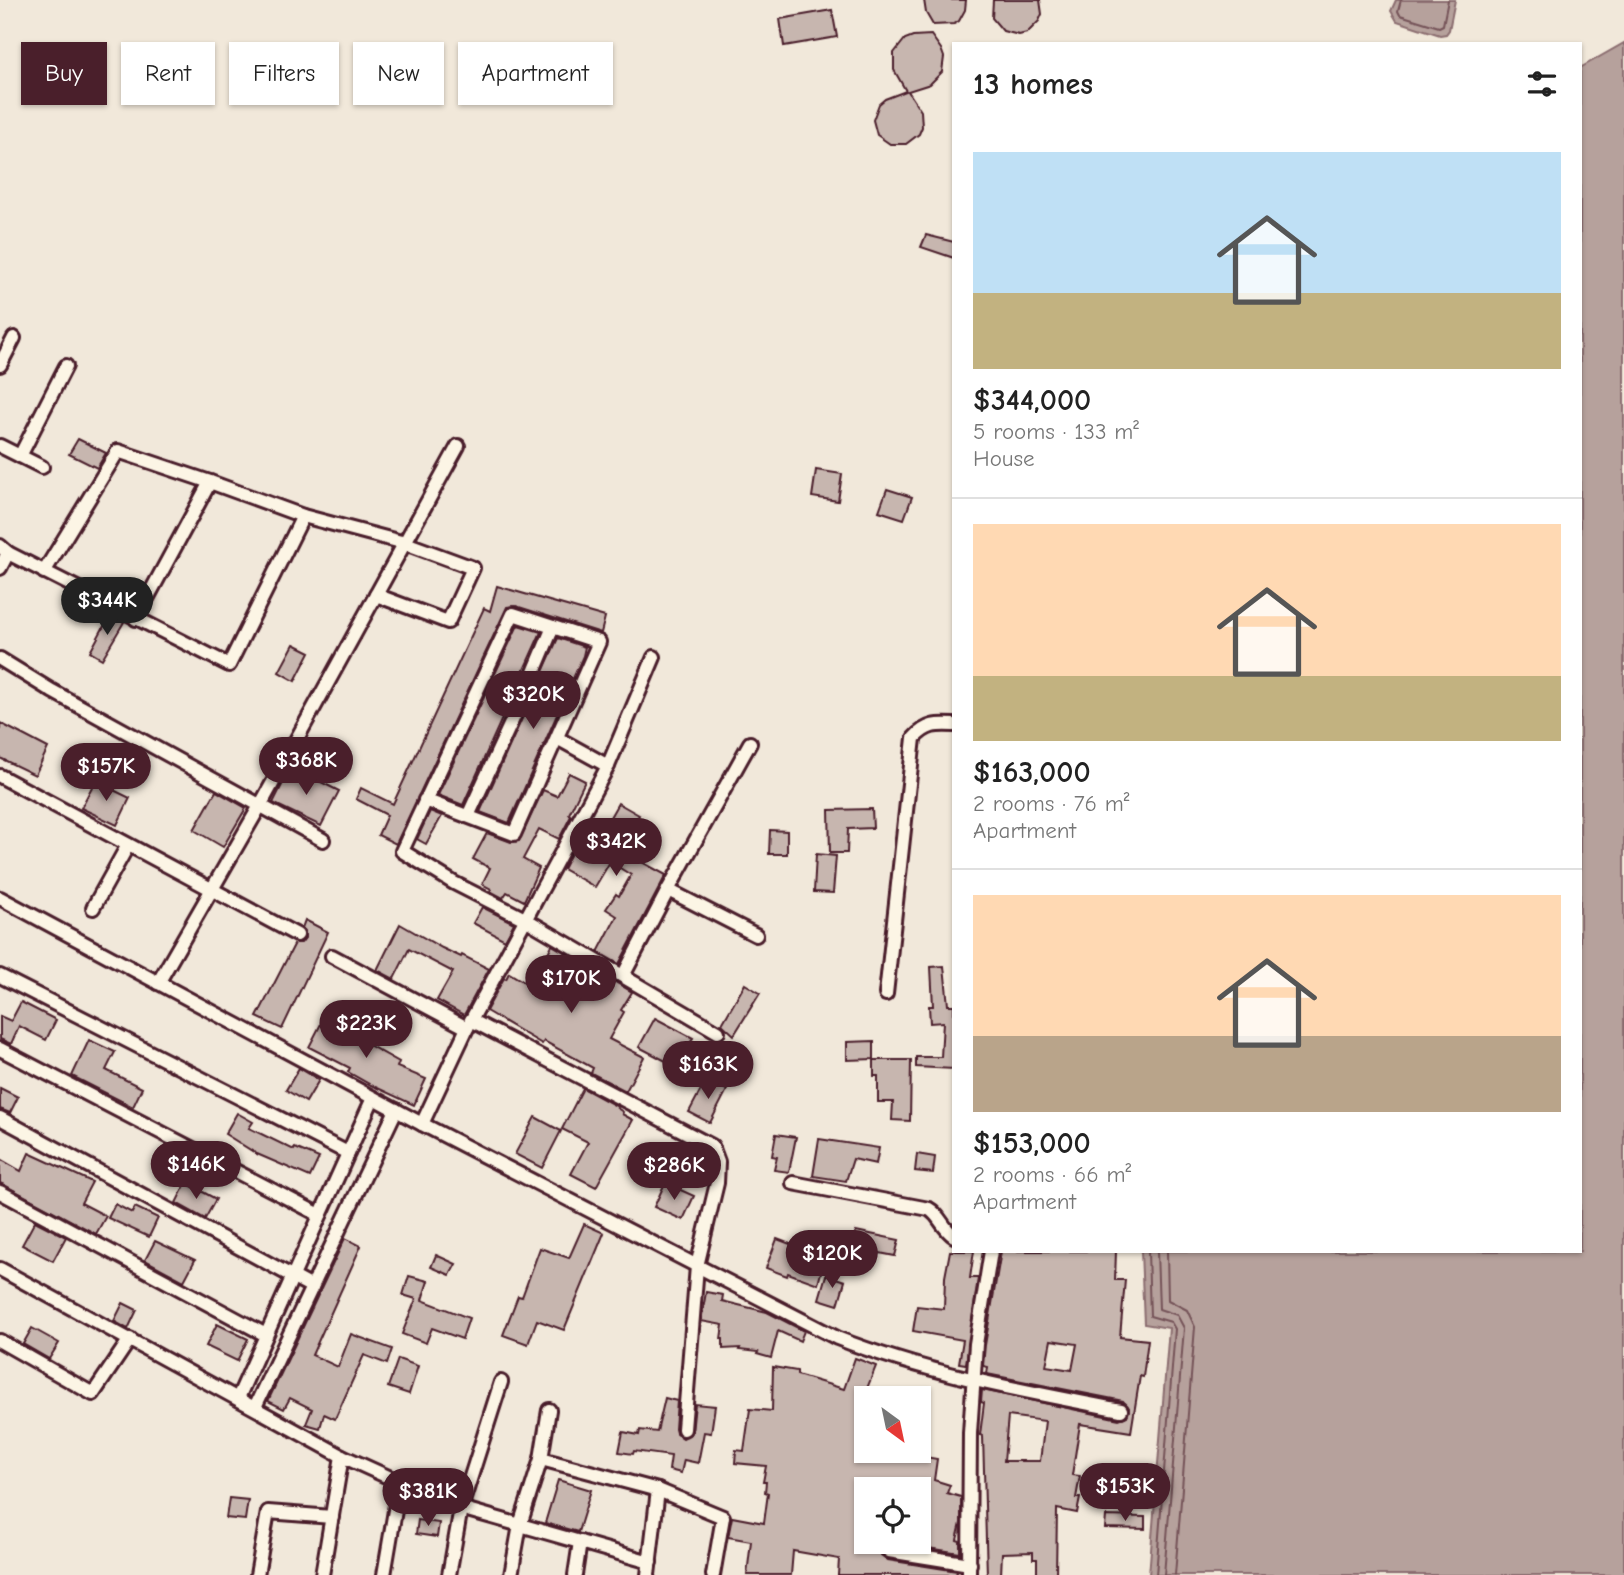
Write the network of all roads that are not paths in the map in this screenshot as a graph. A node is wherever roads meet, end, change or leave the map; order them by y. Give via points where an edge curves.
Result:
1 (14, 338) dead end
2 (0, 365) edge
3 (66, 366) dead end
4 (0, 446) edge
5 (458, 446) dead end
6 (20, 456) junction
7 (42, 467) dead end
8 (210, 482) junction
9 (303, 516) junction
10 (405, 543) junction
11 (4, 549) edge
12 (0, 568) edge
13 (44, 572) junction
14 (376, 595) junction
15 (136, 620) junction
16 (553, 627) junction
17 (654, 657) dead end
18 (0, 659) edge
19 (952, 725) edge
20 (556, 738) junction
21 (750, 743) dead end
22 (608, 766) junction
23 (0, 776) edge
24 (425, 800) junction
25 (261, 804) junction
26 (468, 816) junction
27 (323, 839) dead end
28 (128, 845) junction
29 (211, 890) junction
30 (668, 890) junction
31 (0, 898) edge
32 (93, 908) dead end
33 (525, 919) junction
34 (296, 935) dead end
35 (756, 935) dead end
36 (332, 956) dead end
37 (0, 976) edge
38 (623, 976) junction
39 (158, 983) junction
40 (886, 994) dead end
41 (469, 1024) junction
42 (718, 1032) dead end
43 (0, 1049) edge
44 (373, 1098) junction
45 (396, 1110) junction
46 (0, 1118) edge
47 (422, 1124) junction
48 (348, 1153) junction
49 (793, 1183) dead end
50 (0, 1192) edge
51 (320, 1215) junction
52 (952, 1234) edge
53 (991, 1253) edge
54 (697, 1266) junction
55 (0, 1269) edge
56 (293, 1276) junction
57 (312, 1287) junction
58 (266, 1335) junction
59 (130, 1339) junction
60 (0, 1341) edge
61 (974, 1381) junction
62 (501, 1382) dead end
63 (238, 1398) junction
64 (255, 1407) junction
65 (549, 1410) dead end
66 (1121, 1410) dead end
67 (684, 1429) dead end
68 (342, 1456) junction
69 (541, 1459) junction
70 (400, 1481) junction
71 (658, 1490) junction
72 (461, 1508) junction
73 (332, 1517) junction
74 (520, 1525) junction
75 (580, 1542) junction
76 (902, 1554) edge
77 (649, 1569) edge
78 (970, 1569) edge
79 (257, 1575) edge
80 (322, 1575) edge
81 (383, 1575) edge
82 (449, 1575) edge
83 (511, 1575) edge
84 (575, 1575) edge
85 (713, 1575) edge

1 - 2 street
3 - 6 street
4 - 6 street
5 - 10 street
6 - 7 street
8 - 9 street
8 - 13 street via 118,451
8 - 15 street
9 - 10 street
9 - 15 street via 229,665
10 - 14 street
10 - 14 street via 473,568 448,622
11 - 12 street
11 - 13 street
13 - 15 street
14 - 25 street
16 - 20 street via 599,642
16 - 24 street via 513,614
16 - 26 street
17 - 22 street
18 - 25 street
19 - 40 street via 933,724 914,738
20 - 22 street
20 - 26 street via 514,834
21 - 30 street
22 - 33 street
23 - 28 street
24 - 26 street
24 - 33 street via 402,851
25 - 27 street
25 - 29 street
28 - 29 street
28 - 32 street
29 - 34 street
29 - 39 street
30 - 35 street
30 - 38 street
31 - 39 street
33 - 38 street
33 - 41 street
36 - 41 street
37 - 48 street
38 - 42 street
39 - 44 street
41 - 47 street
41 - 54 street via 712,1146 718,1162 717,1183
43 - 51 street
44 - 45 street
44 - 48 street
45 - 47 street
45 - 57 street
46 - 56 street
47 - 54 street
48 - 51 street
49 - 52 street via 929,1209
50 - 58 street
51 - 56 street
53 - 61 street
54 - 61 street via 836,1338
54 - 67 street
55 - 59 street
56 - 57 street
56 - 58 street
57 - 64 street
58 - 63 street
59 - 60 street via 93,1394
59 - 63 street
61 - 66 street
61 - 78 street
62 - 72 street
63 - 64 street
64 - 68 street
65 - 69 street
68 - 70 street
68 - 73 street
69 - 71 street
69 - 74 street
70 - 72 street
70 - 81 street
71 - 77 street
71 - 85 street via 723,1517
72 - 74 street
72 - 82 street
73 - 79 street via 268,1512
73 - 80 street
74 - 75 street
74 - 83 street
75 - 77 street
75 - 84 street
76 - 78 street

